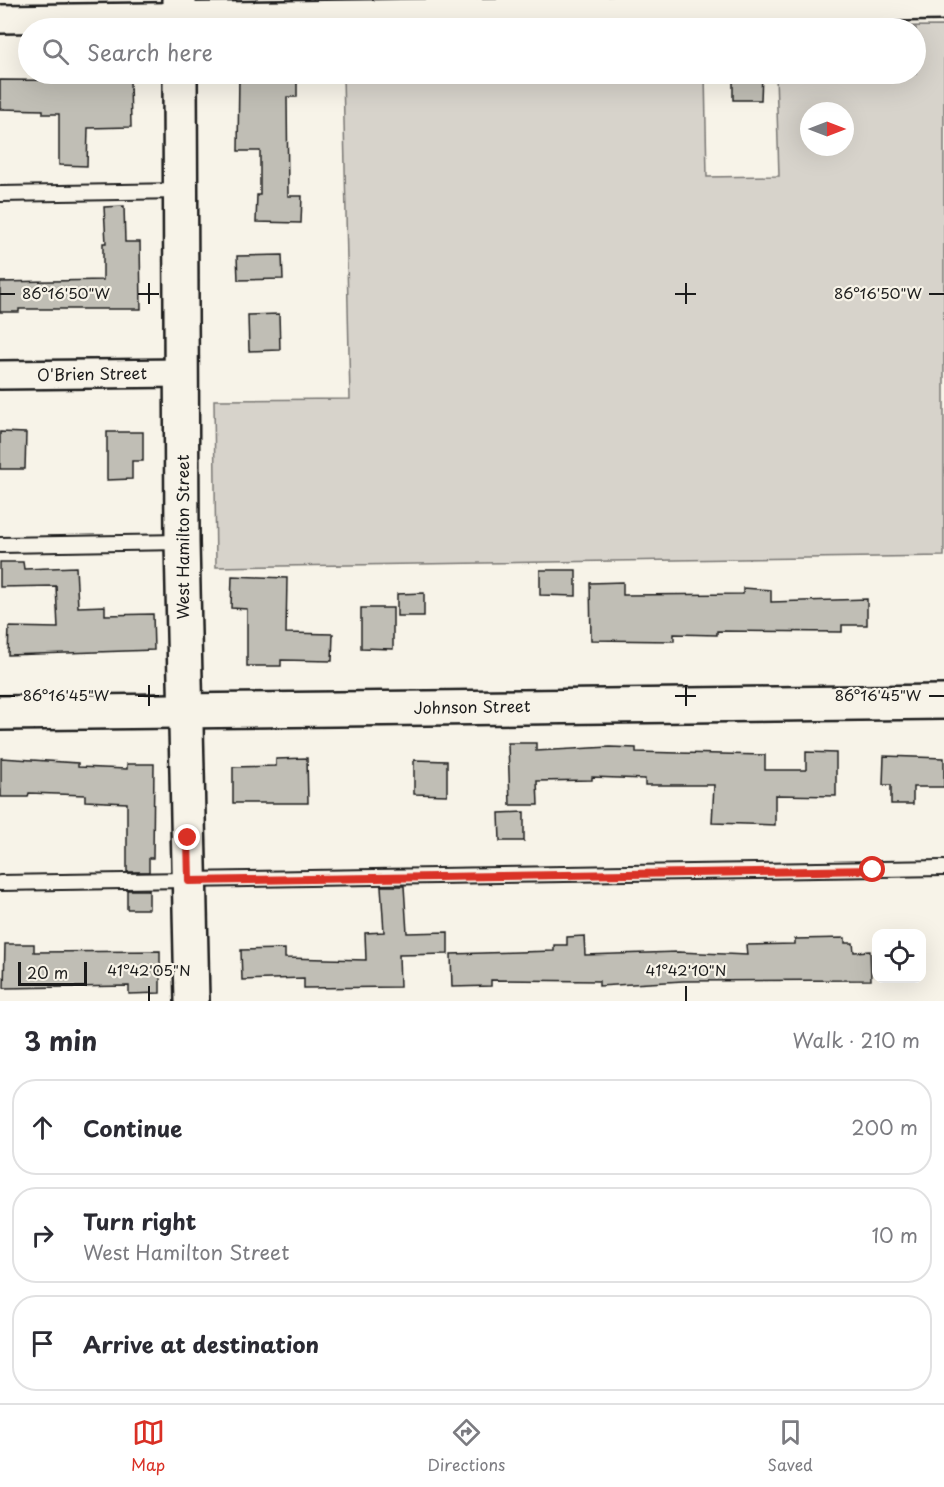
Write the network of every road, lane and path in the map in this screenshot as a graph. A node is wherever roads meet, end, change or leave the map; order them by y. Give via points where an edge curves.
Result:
1 (944, 6) edge
2 (179, 15) edge
3 (45, 18) edge
4 (0, 19) edge
5 (18, 19) edge
6 (180, 84) edge
7 (181, 191) junction
8 (0, 194) edge
9 (183, 373) junction
10 (0, 375) edge
11 (182, 542) junction
12 (0, 545) edge
13 (944, 702) edge
14 (185, 710) junction
15 (0, 713) edge
16 (944, 868) edge
17 (189, 881) junction
18 (0, 883) edge
19 (192, 1001) edge

1 - 2 street
2 - 3 street
4 - 5 street
6 - 7 street, West Hamilton Street
7 - 8 lane
7 - 9 street, West Hamilton Street
9 - 10 street, O'Brien Street
9 - 11 street, West Hamilton Street
11 - 12 lane
11 - 14 street, West Hamilton Street
13 - 14 street, Johnson Street
14 - 15 street, Johnson Street
14 - 17 street, West Hamilton Street
16 - 17 lane
17 - 18 lane
17 - 19 street, West Hamilton Street

